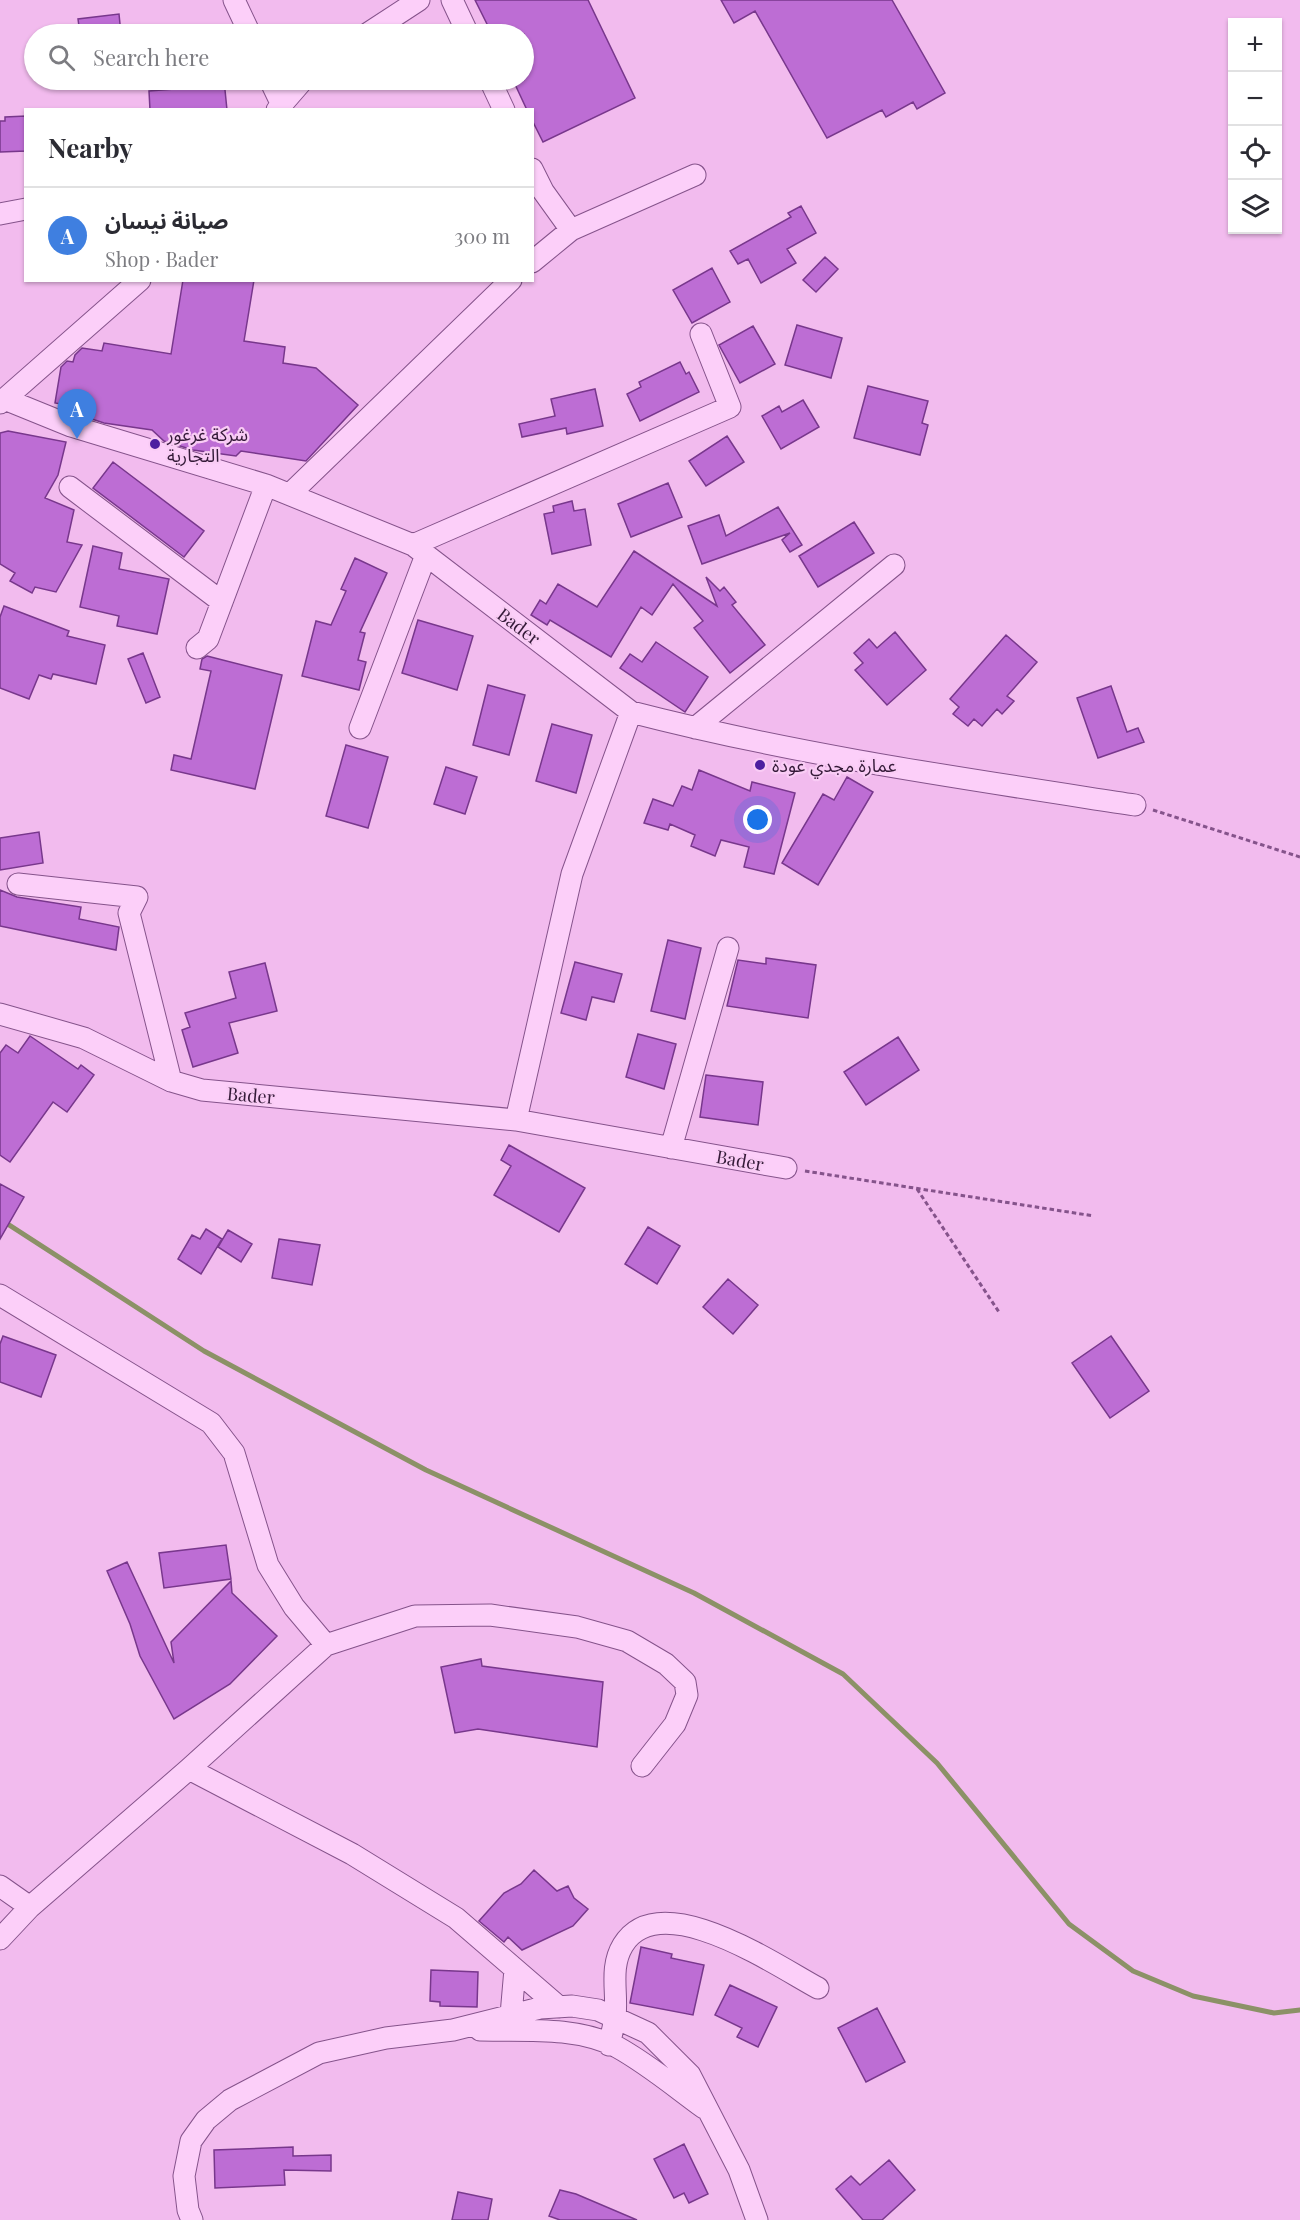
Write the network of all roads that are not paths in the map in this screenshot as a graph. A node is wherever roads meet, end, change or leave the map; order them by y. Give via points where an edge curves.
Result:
1 (234, 0) edge
2 (419, 0) edge
3 (452, 0) edge
4 (245, 24) edge
5 (382, 24) edge
6 (463, 24) edge
7 (273, 90) edge
8 (294, 90) edge
9 (495, 90) edge
10 (279, 106) edge
11 (503, 108) edge
12 (534, 173) edge
13 (696, 175) dead end
14 (24, 209) edge
15 (0, 214) edge
16 (571, 230) junction
17 (534, 260) edge
18 (139, 282) edge
19 (509, 282) edge
20 (701, 334) dead end
21 (4, 401) edge
22 (266, 485) junction
23 (70, 487) dead end
24 (290, 495) junction
25 (420, 550) junction
26 (894, 565) dead end
27 (222, 602) junction
28 (197, 648) dead end
29 (632, 712) junction
30 (360, 728) dead end
31 (695, 728) junction
32 (1136, 804) road end
33 (18, 884) dead end
34 (728, 948) dead end
35 (0, 1014) edge
36 (171, 1081) junction
37 (516, 1120) junction
38 (671, 1148) junction
39 (786, 1168) road end
40 (0, 1295) edge
41 (326, 1645) junction
42 (642, 1766) dead end
43 (189, 1769) junction
44 (0, 1886) edge
45 (30, 1907) junction
46 (0, 1939) edge
47 (516, 1970) junction
48 (818, 1988) dead end
49 (559, 2007) junction
50 (511, 2015) junction
51 (615, 2016) junction
52 (453, 2030) junction
53 (609, 2044) junction
54 (706, 2110) junction
55 (192, 2220) edge
56 (757, 2220) edge

1 - 4 street
2 - 5 street
3 - 6 street
7 - 10 street
8 - 10 street
9 - 11 street
12 - 16 street
13 - 16 street
14 - 15 street
16 - 17 street
18 - 21 street
19 - 24 street
20 - 25 street via 729,407
21 - 22 street, Bader via 71,426
22 - 24 street, Bader
22 - 27 street
23 - 27 street
24 - 25 street, Bader
25 - 29 street, Bader
25 - 30 street
26 - 31 street
27 - 28 street via 208,639
29 - 31 street
29 - 37 street via 572,874
31 - 32 street via 858,762
33 - 36 street via 137,897 129,913
34 - 38 street
35 - 36 street, Bader via 84,1038
36 - 37 street, Bader via 202,1090
37 - 38 street, Bader
38 - 39 street, Bader
40 - 41 street via 211,1423 234,1453 268,1564 294,1607
41 - 42 street via 415,1616 490,1615 577,1627 627,1641 666,1664 685,1682 687,1695 675,1724
41 - 43 street
43 - 45 street
43 - 47 street via 352,1854 456,1918
44 - 45 street
45 - 46 street
47 - 49 street
47 - 50 street
48 - 51 street via 715,1933 685,1924 652,1924 638,1930 623,1945 614,1972
49 - 50 street
49 - 51 street via 598,2010
50 - 52 street
51 - 53 street
51 - 54 street via 648,2033 669,2052 690,2075
52 - 53 street via 550,2031
52 - 55 street via 386,2038 319,2053 230,2100 206,2120 191,2141 183,2176
53 - 54 street via 646,2065
54 - 56 street via 739,2170

